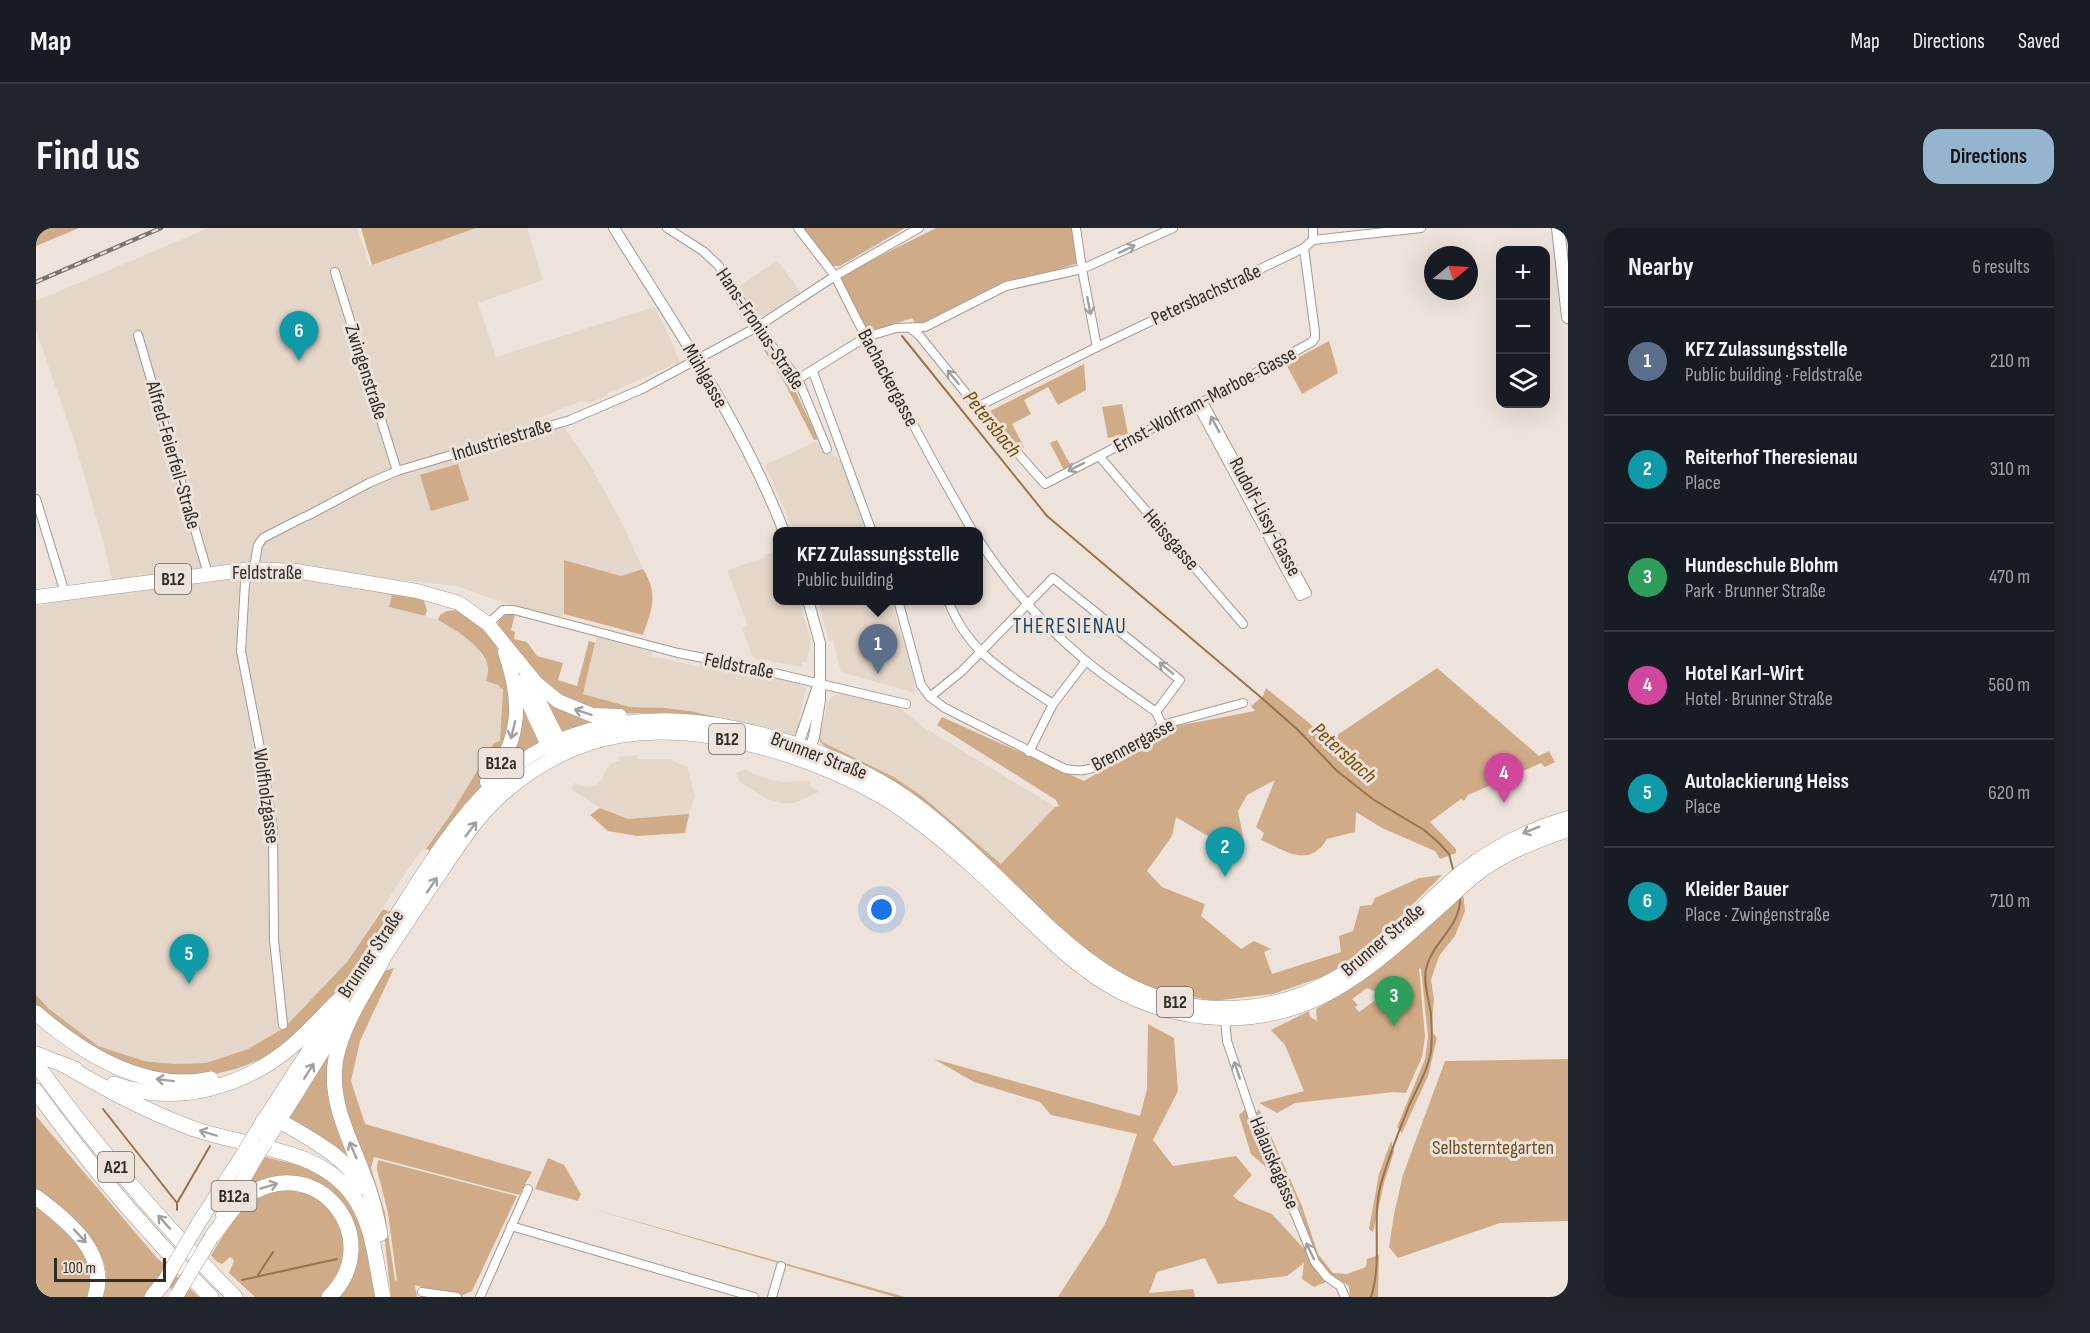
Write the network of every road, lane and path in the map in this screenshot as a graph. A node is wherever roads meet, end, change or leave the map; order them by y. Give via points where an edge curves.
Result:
1 (614, 228) edge
2 (667, 228) edge
3 (798, 228) edge
4 (1076, 228) edge
5 (1173, 228) edge
6 (1313, 228) edge
7 (1420, 228) edge
8 (1558, 228) edge
9 (916, 229) edge
10 (1313, 240) junction
11 (1304, 248) junction
12 (1082, 270) junction
13 (335, 272) dead end
14 (835, 276) junction
15 (1568, 317) edge
16 (757, 327) junction
17 (910, 328) junction
18 (138, 335) dead end
19 (866, 338) junction
20 (1097, 347) junction
21 (697, 361) junction
22 (813, 372) junction
23 (798, 380) junction
24 (1200, 404) junction
25 (977, 407) junction
26 (827, 449) dead end
27 (1099, 456) junction
28 (397, 471) junction
29 (36, 499) edge
30 (782, 527) edge
31 (871, 527) edge
32 (972, 527) edge
33 (983, 546) edge
34 (251, 569) junction
35 (208, 574) junction
36 (65, 593) junction
37 (36, 597) edge
38 (1028, 603) junction
39 (809, 605) edge
40 (898, 605) edge
41 (950, 605) edge
42 (488, 624) junction
43 (1243, 624) dead end
44 (507, 650) junction
45 (980, 652) junction
46 (1086, 661) junction
47 (820, 683) junction
48 (930, 697) junction
49 (1243, 703) dead end
50 (906, 704) dead end
51 (1053, 704) junction
52 (1156, 712) junction
53 (639, 720) junction
54 (1162, 725) junction
55 (553, 748) junction
56 (802, 750) junction
57 (1029, 752) junction
58 (1568, 818) edge
59 (1568, 830) edge
60 (435, 857) junction
61 (1462, 879) junction
62 (1449, 891) junction
63 (383, 959) junction
64 (340, 999) junction
65 (36, 1013) edge
66 (1225, 1018) junction
67 (283, 1025) dead end
68 (36, 1054) edge
69 (36, 1064) edge
70 (66, 1066) junction
71 (264, 1066) junction
72 (36, 1091) edge
73 (36, 1106) edge
74 (271, 1121) junction
75 (65, 1132) junction
76 (255, 1146) junction
77 (528, 1190) dead end
78 (36, 1197) edge
79 (373, 1205) junction
80 (511, 1226) junction
81 (212, 1238) junction
82 (203, 1265) junction
83 (781, 1266) dead end
84 (164, 1282) junction
85 (422, 1292) dead end
86 (176, 1296) edge
87 (1345, 1296) edge
88 (95, 1297) edge
89 (152, 1297) edge
90 (157, 1297) edge
91 (211, 1297) edge
92 (234, 1297) edge
93 (246, 1297) edge
94 (328, 1297) edge
95 (384, 1297) edge
96 (457, 1297) edge
97 (480, 1297) edge
98 (754, 1297) edge
99 (772, 1297) edge

1 - 21 street, Mühlgasse
2 - 16 street, Hans-Fronius-Straße via 718,265
3 - 14 street, Bachackergasse
4 - 12 street
12 -> 5 street
6 - 10 street
7 - 10 street
8 - 15 main road
9 - 14 street, Industriestraße
10 - 11 street, Petersbachstraße
11 - 20 street, Petersbachstraße
11 - 24 street, Ernst-Wolfram-Marboe-Gasse via 1315,338
12 - 17 street via 1006,286 925,327
12 -> 20 street
13 - 28 street, Zwingenstraße
14 - 16 street, Industriestraße
14 - 19 street, Bachackergasse
16 - 21 street, Industriestraße
16 - 23 street, Hans-Fronius-Straße
17 - 19 street via 896,328
25 -> 17 street
18 - 35 street, Alfred-Feierfeil-Straße
19 - 22 street
19 - 32 street, Bachackergasse
20 - 25 street, Petersbachstraße
21 - 28 street, Industriestraße via 570,420
21 - 30 street, Mühlgasse via 762,478
22 - 23 street
22 - 31 street, Hans-Fronius-Straße
23 - 26 street, Hans-Fronius-Straße
24 -> 24 street, Rudolf-Lissy-Gasse via 1300,596 1306,593
24 - 27 street, Ernst-Wolfram-Marboe-Gasse
27 -> 25 street, Ernst-Wolfram-Marboe-Gasse via 1045,484
27 - 43 street, Heissgasse
28 - 34 street, Industriestraße via 263,538
29 - 36 street
33 - 38 street
34 - 35 main road, Feldstraße / B12
34 - 42 main road, Feldstraße / B12 via 296,571 425,593 459,603
34 - 67 street, Wolfholzgasse via 246,583 241,651 273,830 274,940
35 - 36 main road, Feldstraße / B12
36 - 37 main road, Feldstraße / B12
38 - 45 street
38 - 46 street
52 -> 38 street via 1180,680 1053,578
39 - 47 street via 820,643
40 - 48 street via 921,686
41 - 45 street via 963,632
42 - 44 main road, Feldstraße
42 - 47 street, Feldstraße via 503,610 514,610 678,653
53 -> 44 main road via 633,716 592,715 558,701
44 - 55 main road via 526,676
44 -> 60 main road, B12a via 517,701 511,738 499,766 445,835
45 - 48 street
45 - 51 street
46 - 51 street
46 - 52 street
47 - 50 street, Feldstraße
47 - 56 street
48 - 57 street, Brennergasse
49 - 54 street, Brennergasse
51 - 57 street
52 - 54 street
53 - 55 main road, Brunner Straße / B12 via 597,727
53 - 56 main road, Brunner Straße / B12 via 720,725 751,731
54 - 57 street, Brennergasse via 1100,766 1082,771 1065,769
55 - 56 main road, Brunner Straße / B12 via 665,731
55 - 60 main road, Brunner Straße / B12a via 517,765 493,784
63 -> 55 main road, Brunner Straße / B12a via 487,809
56 - 62 main road, Brunner Straße / B12 via 857,769 906,797 1086,959 1129,986 1170,1001 1201,1007 1249,1007 1308,992 1346,973
56 - 66 main road, Brunner Straße / B12 via 914,819 1094,978 1152,1007
58 -> 61 main road, Brunner Straße / B12 via 1514,838 1487,853
59 - 61 main road, Brunner Straße / B12
60 - 64 main road, Brunner Straße / B12a
61 - 62 main road, Brunner Straße / B12
62 - 66 main road, Brunner Straße / B12 via 1379,961 1331,993 1274,1014
74 -> 63 main road, Brunner Straße / B12a
79 -> 63 highway via 341,1119 334,1080 343,1036
64 - 71 highway via 290,1048
64 - 74 main road, Brunner Straße / B12a
71 -> 65 highway via 205,1081 147,1077 85,1051
87 -> 66 street, Halauskagasse via 1340,1286 1317,1266 1263,1148 1227,1041
68 - 70 highway
82 -> 69 highway, A21 via 92,1138
70 - 71 highway via 130,1090 182,1094 238,1079
95 -> 70 highway via 375,1249 362,1210 351,1193 324,1168 285,1153 191,1128
72 - 75 highway, A21
73 - 75 highway
74 - 76 main road, Brunner Straße / B12a
74 - 79 highway via 316,1142 338,1158 353,1173
75 - 91 highway, A21 via 108,1186
76 - 81 main road, Brunner Straße / B12a
76 - 84 main road, Brunner Straße / B12a, bridge via 198,1224
77 - 80 street
78 -> 88 highway via 89,1247 97,1263
79 - 95 highway via 380,1236
80 - 97 street
80 - 98 street
81 - 86 main road, Brunner Straße / B12a, bridge
81 -> 94 highway via 249,1194 291,1182 316,1189 344,1216 351,1241 344,1279
82 - 92 highway, A21
82 - 93 highway
83 - 99 street
84 - 89 highway
84 - 90 main road, Brunner Straße / B12a
85 - 96 street

